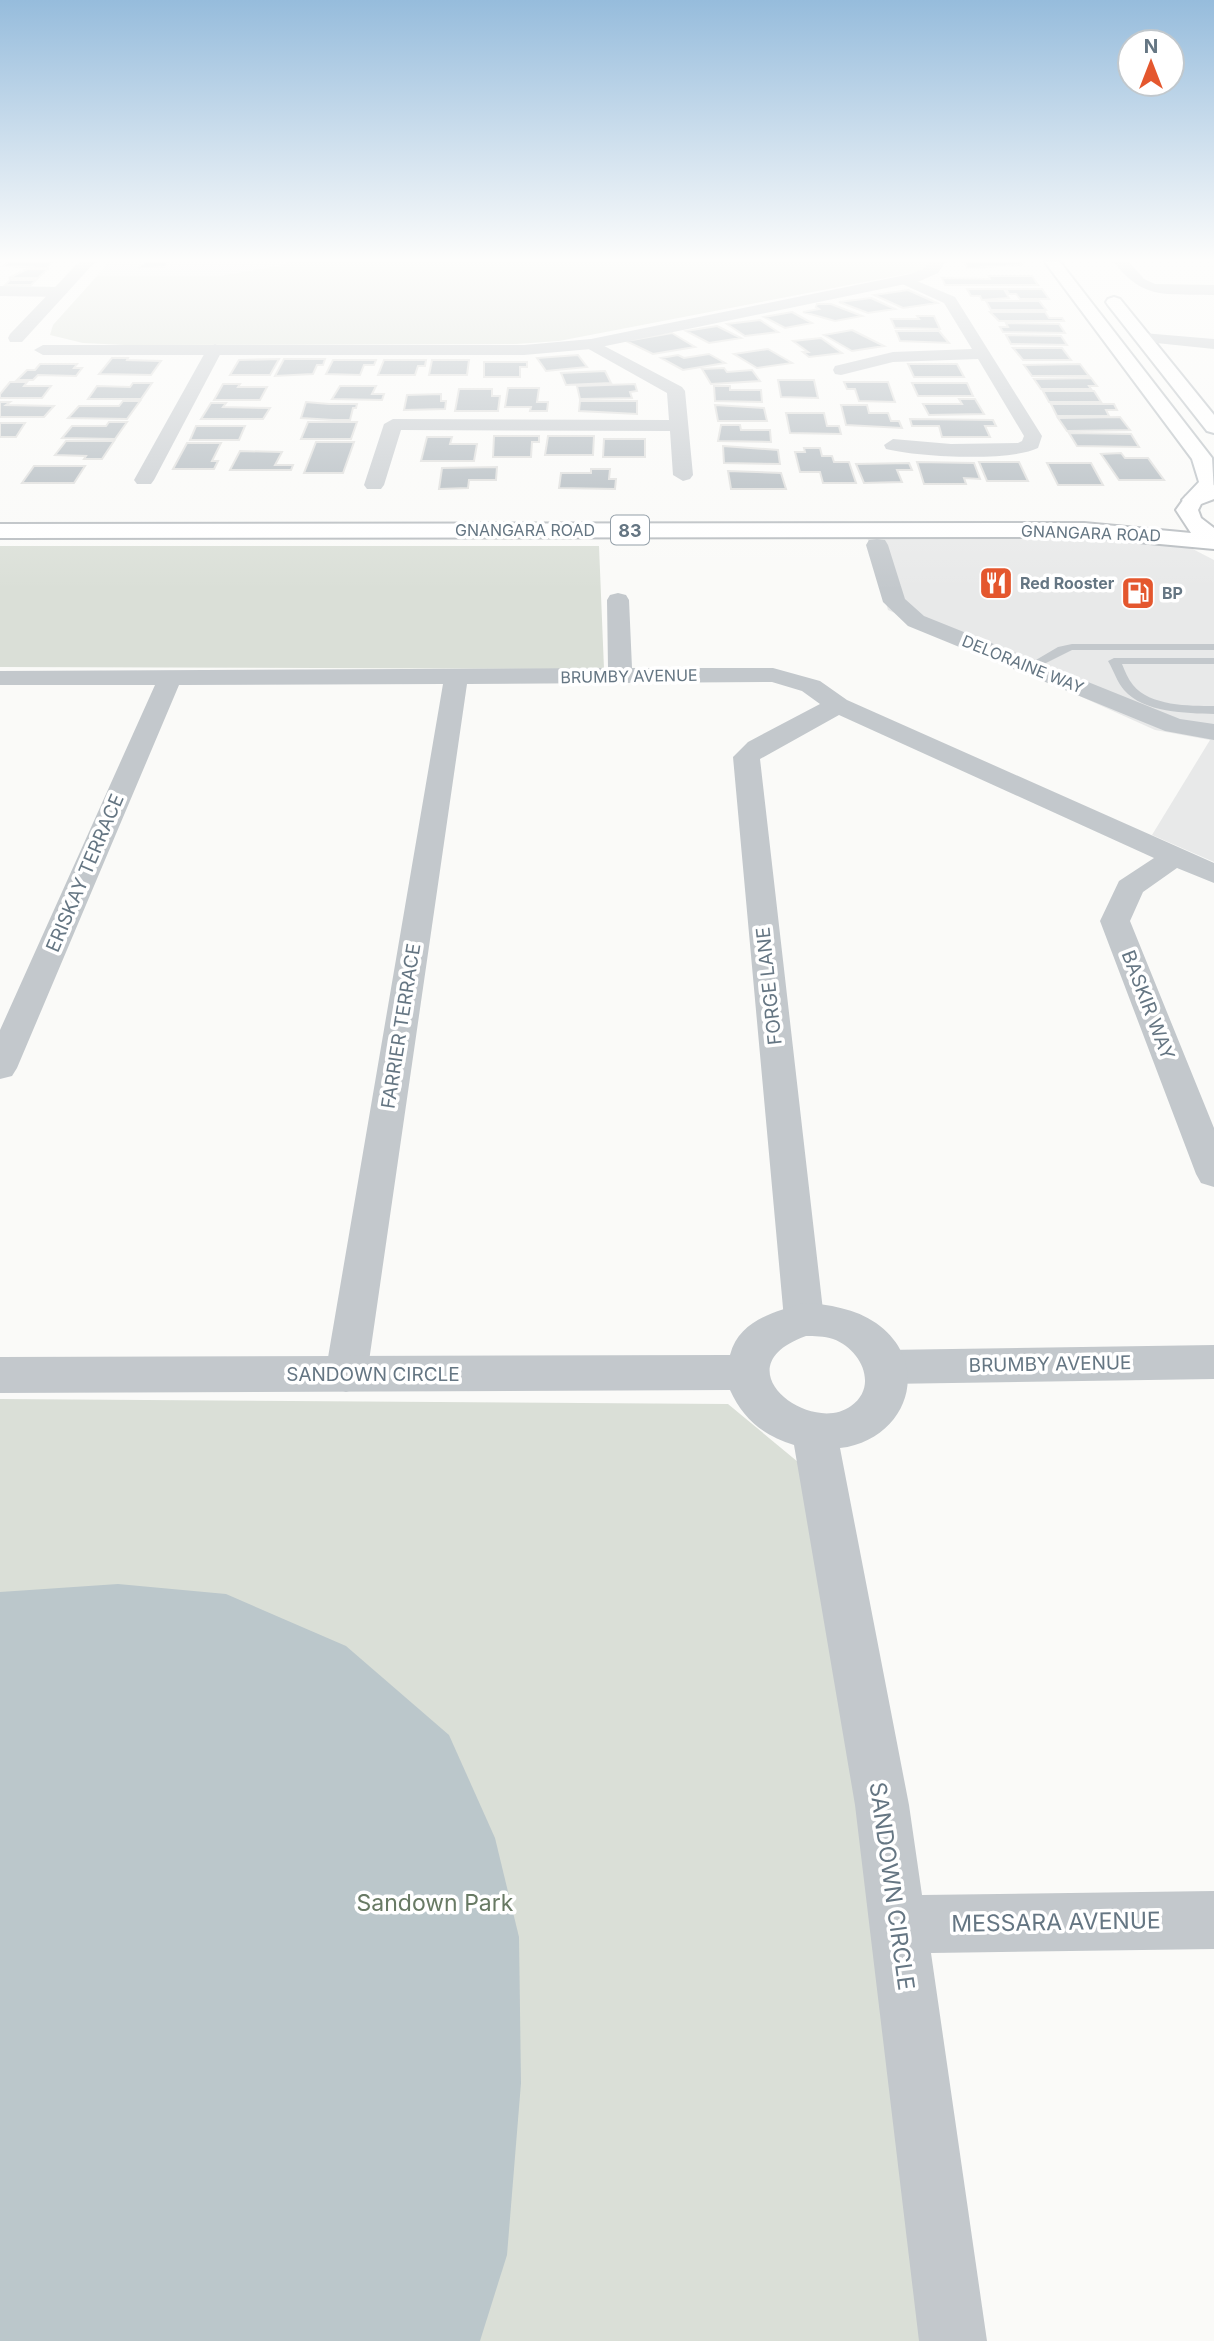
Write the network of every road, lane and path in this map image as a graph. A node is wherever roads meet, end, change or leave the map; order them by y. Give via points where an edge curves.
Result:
1 (203, 371) edge
2 (641, 371) edge
3 (994, 371) edge
4 (1136, 371) edge
5 (1170, 371) edge
6 (1213, 425) edge
7 (678, 426) junction
8 (893, 445) dead end
9 (683, 475) dead end
10 (144, 480) dead end
11 (374, 485) dead end
12 (1214, 491) edge
13 (1190, 505) junction
14 (0, 531) edge
15 (45, 531) junction
16 (1214, 540) edge
17 (877, 545) dead end
18 (618, 600) dead end
19 (1214, 647) edge
20 (1214, 661) edge
21 (1030, 667) junction
22 (456, 677) junction
23 (620, 677) junction
24 (0, 678) edge
25 (170, 678) junction
26 (838, 705) junction
27 (1214, 710) edge
28 (1214, 732) edge
29 (1174, 857) junction
30 (1214, 874) edge
31 (0, 1068) edge
32 (1214, 1174) edge
33 (804, 1320) junction
34 (1214, 1362) edge
35 (886, 1367) junction
36 (746, 1372) junction
37 (0, 1375) edge
38 (346, 1375) junction
39 (815, 1433) junction
40 (1214, 1920) edge
41 (898, 1924) junction
42 (953, 2341) edge

1 - 10 street
2 - 7 street via 677,391
3 - 8 street via 1033,436 1031,444 1021,449 951,450
4 - 13 main road via 1211,475 1206,491
5 - 6 main road
7 - 9 street
7 - 11 street via 393,424
12 - 13 main road, 83
13 - 15 main road, GNANGARA ROAD / 83 via 1138,520 953,509 816,517 315,518
13 - 16 main road, 83 via 1189,519
14 - 15 main road, GNANGARA ROAD / 83
15 - 16 main road, GNANGARA ROAD / 83 via 1084,530
17 - 21 street, DELORAINE WAY via 894,602 916,621
18 - 23 street
19 - 21 lane via 1072,647
20 - 27 lane via 1114,661 1136,694 1175,707
21 - 28 street, DELORAINE WAY via 1174,726
22 - 23 street, BRUMBY AVENUE
22 - 25 street, BRUMBY AVENUE
22 - 38 street, FARRIER TERRACE
23 - 26 street, BRUMBY AVENUE via 773,675 811,686
24 - 25 street, BRUMBY AVENUE
25 - 31 street, ERISKAY TERRACE
26 - 29 street, BRUMBY AVENUE
26 - 33 street, FORGE LANE via 746,757
29 - 30 street, BRUMBY AVENUE
29 - 32 street, BASKIR WAY via 1130,887 1115,921
33 - 35 street via 846,1326 871,1344
33 - 36 street via 785,1323 756,1342
34 - 35 street, BRUMBY AVENUE
35 - 39 street via 889,1385 874,1415 838,1432
36 - 38 street, SANDOWN CIRCLE
36 - 39 street via 759,1405 775,1418
37 - 38 street, SANDOWN CIRCLE
39 - 41 street, SANDOWN CIRCLE via 882,1805
40 - 41 street, MESSARA AVENUE
41 - 42 street, SANDOWN CIRCLE

